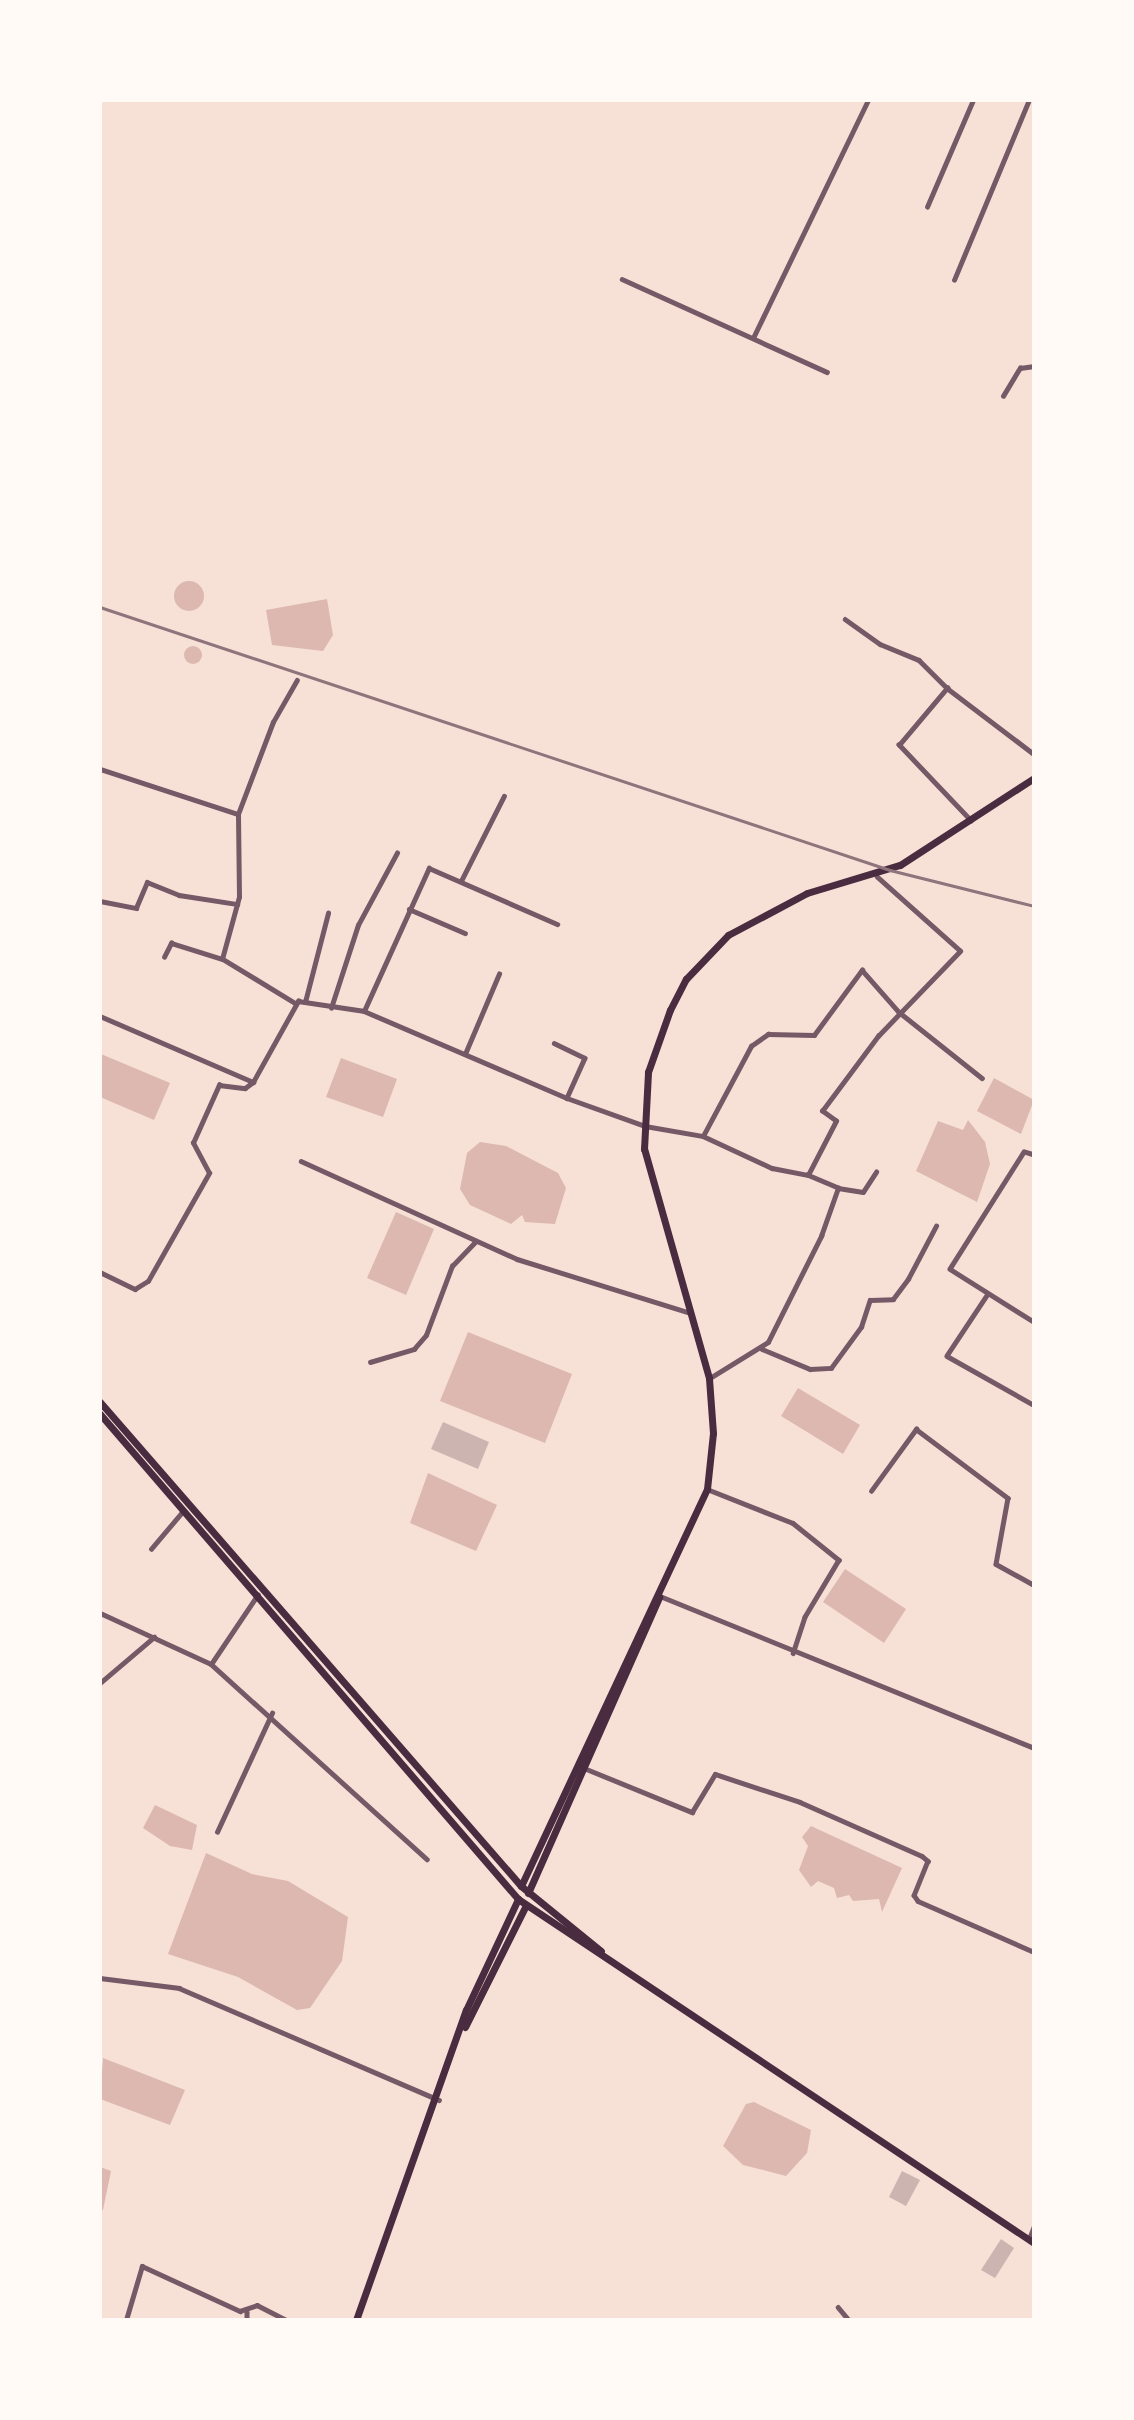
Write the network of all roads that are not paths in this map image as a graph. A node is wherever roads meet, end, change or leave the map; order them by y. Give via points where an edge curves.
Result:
1 (868, 100) edge
2 (973, 100) edge
3 (1029, 100) edge
4 (927, 207) dead end
5 (622, 279) dead end
6 (954, 280) dead end
7 (753, 338) junction
8 (1034, 366) edge
9 (827, 372) dead end
10 (1003, 396) dead end
11 (845, 619) dead end
12 (297, 680) dead end
13 (947, 688) junction
14 (1034, 754) edge
15 (100, 769) edge
16 (1034, 778) edge
17 (504, 796) dead end
18 (238, 814) junction
19 (972, 821) junction
20 (397, 853) dead end
21 (877, 877) junction
22 (461, 881) junction
23 (100, 901) edge
24 (237, 904) junction
25 (409, 909) junction
26 (328, 913) dead end
27 (557, 924) dead end
28 (465, 933) dead end
29 (164, 957) dead end
30 (222, 958) junction
31 (499, 974) dead end
32 (305, 1002) junction
33 (296, 1004) junction
34 (331, 1008) junction
35 (364, 1011) junction
36 (899, 1012) junction
37 (100, 1016) edge
38 (554, 1043) dead end
39 (465, 1054) junction
40 (982, 1078) dead end
41 (253, 1082) junction
42 (567, 1098) junction
43 (645, 1126) junction
44 (703, 1136) junction
45 (1034, 1155) edge
46 (301, 1161) dead end
47 (876, 1172) dead end
48 (808, 1175) junction
49 (838, 1188) junction
50 (936, 1226) dead end
51 (475, 1242) junction
52 (100, 1272) edge
53 (988, 1294) junction
54 (694, 1314) junction
55 (1034, 1322) edge
56 (762, 1349) junction
57 (370, 1362) dead end
58 (709, 1378) junction
59 (100, 1402) edge
60 (1034, 1405) edge
61 (100, 1414) edge
62 (707, 1489) junction
63 (871, 1491) dead end
64 (183, 1511) junction
65 (151, 1549) dead end
66 (1034, 1585) edge
67 (258, 1593) junction
68 (660, 1597) junction
69 (100, 1613) edge
70 (154, 1637) junction
71 (793, 1653) junction
72 (211, 1664) junction
73 (100, 1683) edge
74 (272, 1713) junction
75 (383, 1730) junction
76 (374, 1738) junction
77 (1034, 1748) edge
78 (587, 1752) junction
79 (584, 1768) junction
80 (216, 1832) dead end
81 (428, 1859) dead end
82 (521, 1886) junction
83 (528, 1893) junction
84 (518, 1899) junction
85 (526, 1905) junction
86 (1034, 1952) edge
87 (492, 1954) junction
88 (605, 1955) junction
89 (500, 1958) junction
90 (100, 1978) edge
91 (463, 2031) junction
92 (439, 2100) junction
93 (1034, 2226) edge
94 (1032, 2241) edge
95 (838, 2307) dead end
96 (247, 2312) junction
97 (126, 2320) edge
98 (247, 2320) edge
99 (286, 2320) edge
100 (356, 2320) edge
101 (849, 2320) edge

1 - 7 street
2 - 4 street
3 - 6 street
5 - 7 street
7 - 9 street
8 - 10 street via 1020,368
11 - 13 street via 880,644 919,660
12 - 18 street via 273,722
13 - 14 street
13 - 19 street via 899,745
15 - 18 street
16 - 19 main road
17 - 22 street
18 - 24 street
19 - 21 main road
20 - 34 street via 358,925
21 - 36 street via 960,951
21 - 43 main road via 777,906 705,956 686,979 657,1043 648,1072
22 - 25 street via 429,868
22 - 27 street
23 - 24 street via 136,908 147,882 179,895
24 - 30 street
25 - 28 street
25 - 35 street
26 - 32 street
29 - 30 street via 171,943
30 - 33 street
31 - 39 street
32 - 33 street
32 - 34 street
33 - 41 street via 280,1043
34 - 35 street
35 - 39 street
36 - 40 street
36 - 44 street via 869,972 857,974 814,1035 768,1034 751,1046
36 - 48 street via 822,1111 836,1121
37 - 41 street
38 - 42 street via 584,1058
39 - 42 street
41 - 52 street via 245,1088 219,1086 192,1143 209,1173 148,1281 135,1289
42 - 43 street
43 - 44 street
43 - 54 main road via 650,1177
44 - 48 street via 772,1168
45 - 53 street via 1024,1152 950,1269
46 - 51 street
47 - 49 street via 863,1192
48 - 49 street
49 - 56 street via 821,1236
50 - 56 street via 893,1299 870,1300 860,1327 831,1368 810,1369
51 - 54 street via 570,1279
51 - 57 street via 452,1266 420,1342
53 - 55 street
53 - 60 street via 947,1356
54 - 58 main road
56 - 58 street
58 - 62 main road via 713,1433
59 - 67 main road
61 - 64 main road
62 - 68 main road
62 - 71 street via 793,1523 839,1560
63 - 66 street via 916,1429 1008,1498 996,1564
64 - 65 street
64 - 67 main road
67 - 72 street
67 - 75 main road
67 - 76 main road
68 - 71 street
68 - 78 main road
69 - 70 street
70 - 72 street
70 - 73 street
71 - 77 street
72 - 74 street
74 - 80 street
74 - 81 street
75 - 76 main road
75 - 82 main road
76 - 84 main road
78 - 79 main road
78 - 82 main road
79 - 83 main road
79 - 86 street via 692,1811 715,1774 800,1802 922,1856 928,1861 914,1895 918,1900
82 - 83 main road
83 - 88 main road
84 - 85 main road
84 - 87 main road
85 - 88 main road
85 - 89 main road
87 - 89 main road
87 - 91 main road
88 - 94 main road
89 - 91 main road
90 - 92 street via 179,1988
91 - 92 main road
92 - 100 main road
93 - 94 street
95 - 101 street
96 - 97 street via 142,2266
96 - 98 street
96 - 99 street via 257,2305

